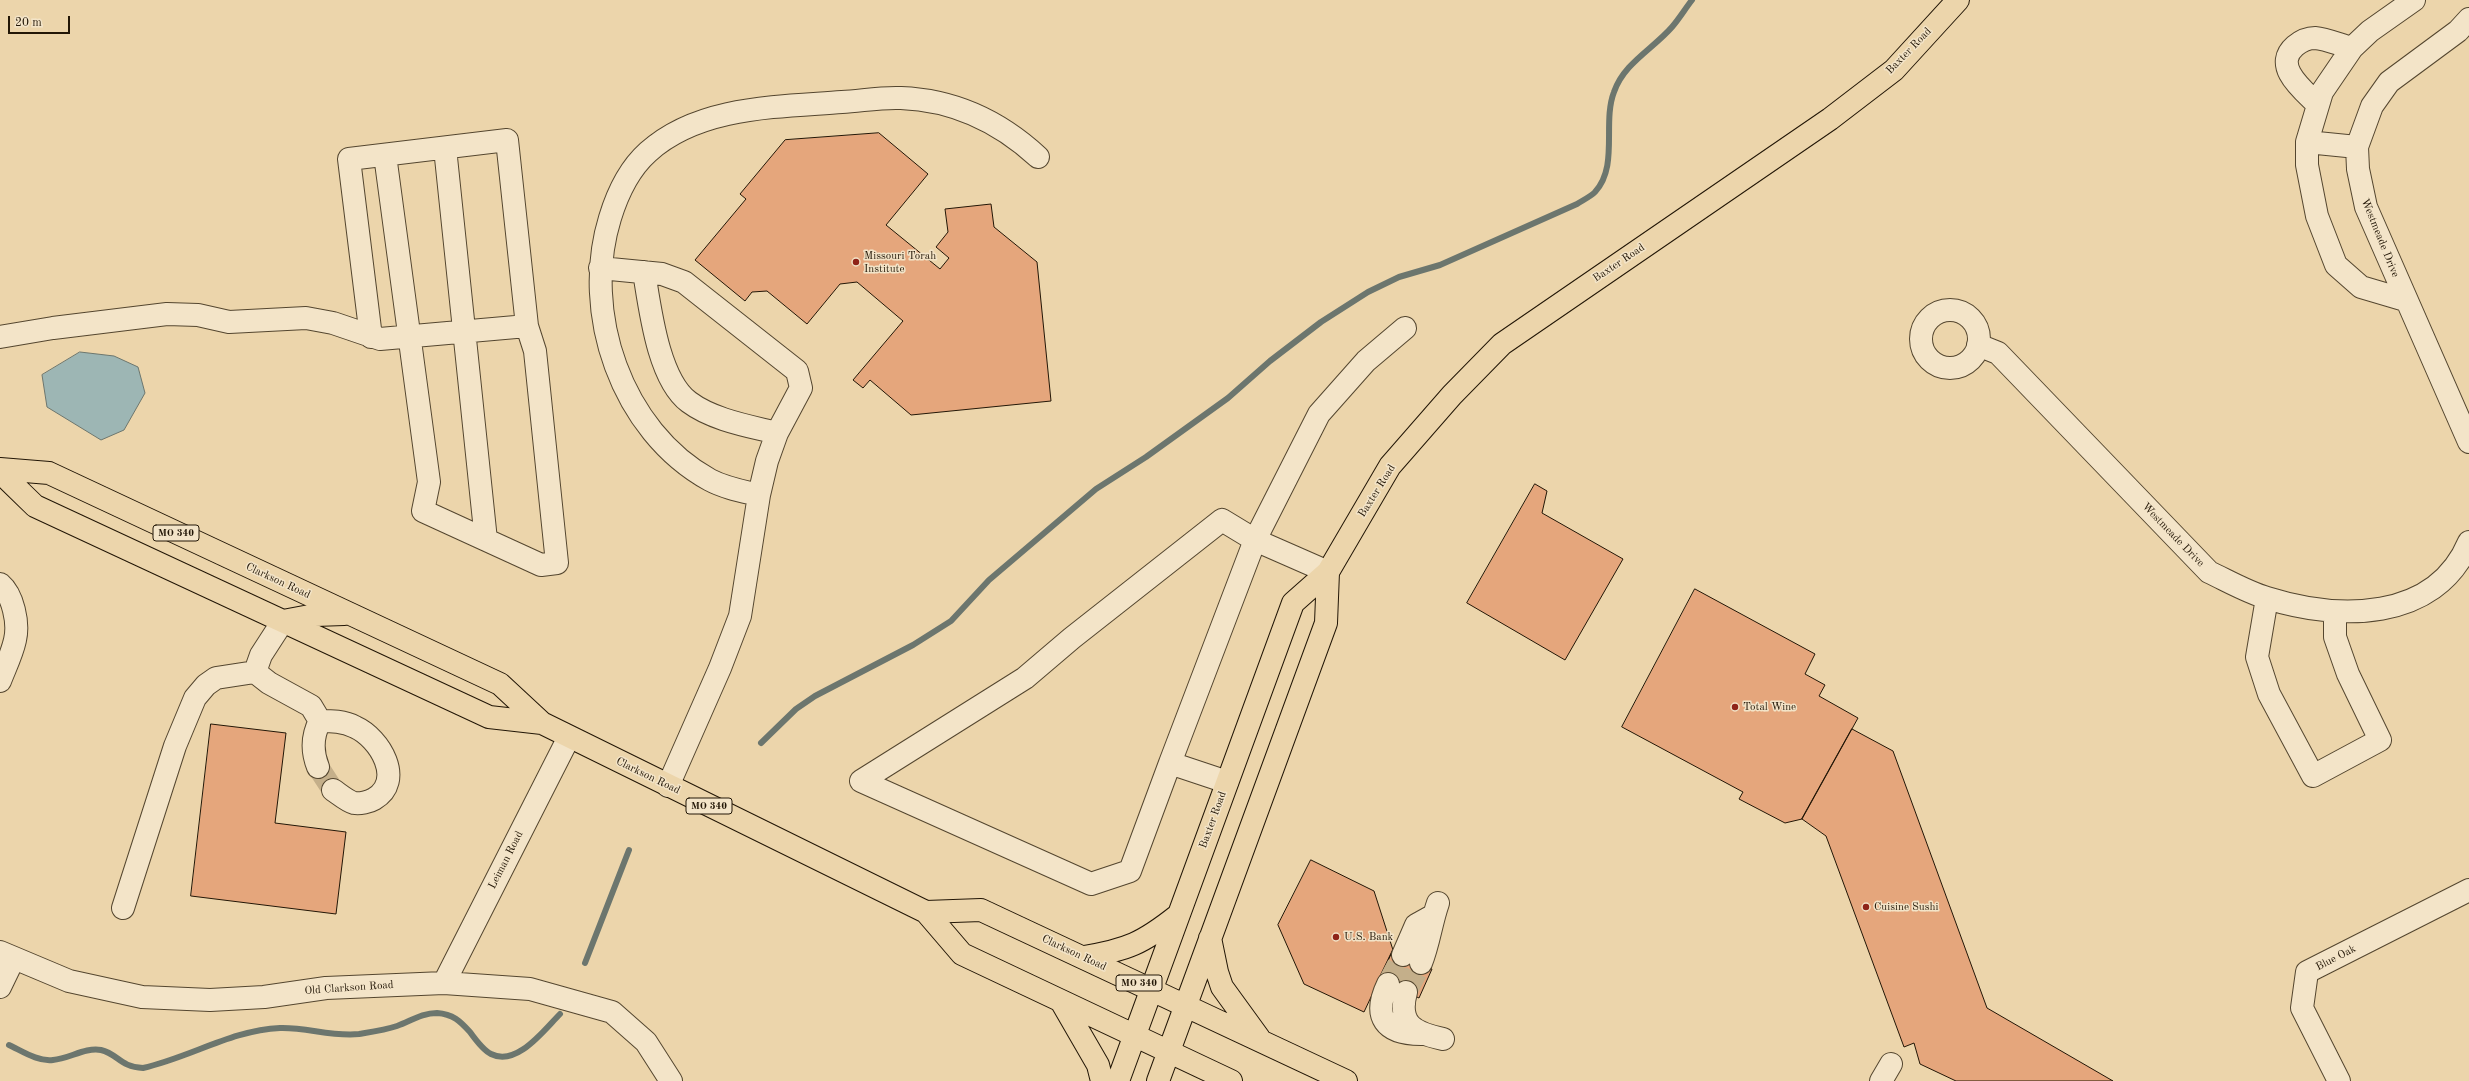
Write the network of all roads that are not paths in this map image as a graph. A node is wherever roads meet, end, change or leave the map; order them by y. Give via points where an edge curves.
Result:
1 (1958, 0) edge
2 (2414, 0) edge
3 (2469, 19) edge
4 (2352, 48) junction
5 (2317, 104) junction
6 (2308, 142) junction
7 (2357, 147) junction
8 (445, 148) junction
9 (385, 155) junction
10 (1038, 157) dead end
11 (600, 268) junction
12 (644, 272) junction
13 (2405, 300) junction
14 (527, 326) junction
15 (1405, 328) dead end
16 (28, 332) junction
17 (465, 332) junction
18 (0, 337) edge
19 (371, 337) junction
20 (408, 338) junction
21 (1978, 345) dead end
22 (0, 354) edge
23 (777, 434) junction
24 (2469, 442) edge
25 (0, 470) edge
26 (759, 495) junction
27 (486, 540) junction
28 (1255, 540) junction
29 (2469, 542) edge
30 (1328, 572) junction
31 (0, 584) edge
32 (2267, 598) junction
33 (2335, 612) junction
34 (347, 613) junction
35 (283, 621) junction
36 (255, 672) junction
37 (0, 681) edge
38 (320, 721) junction
39 (542, 724) junction
40 (569, 737) junction
41 (1170, 763) junction
42 (318, 767) tunnel mouth
43 (1227, 782) junction
44 (668, 786) junction
45 (333, 790) tunnel mouth
46 (2469, 890) edge
47 (123, 908) dead end
48 (1436, 909) dead end
49 (926, 912) junction
50 (1177, 916) junction
51 (1210, 938) junction
52 (7, 955) edge
53 (1084, 957) junction
54 (1412, 959) tunnel mouth
55 (444, 983) junction
56 (0, 987) edge
57 (1397, 988) dead end
58 (1152, 989) junction
59 (1061, 1001) junction
60 (1186, 1005) junction
61 (1135, 1036) junction
62 (1444, 1039) dead end
63 (1261, 1040) junction
64 (1168, 1052) junction
65 (671, 1081) edge
66 (1102, 1081) edge
67 (1118, 1081) edge
68 (1158, 1081) edge
69 (1231, 1081) edge
70 (1346, 1081) edge
71 (2339, 1081) edge

1 - 30 main road, Baxter Road via 1894,70 1830,120 1502,344 1452,395 1390,466
2 - 4 street via 2370,31
3 - 7 street, Westmeade Drive via 2458,31 2389,82 2372,106
4 - 5 street via 2331,76
4 - 5 street via 2316,38 2293,47 2289,55 2288,72 2292,80
5 - 6 street
6 - 7 street
6 - 13 street via 2308,165 2317,216 2336,264 2361,287
7 - 13 street, Westmeade Drive via 2358,169 2366,207
8 - 9 street
8 - 14 street via 507,140
8 - 17 street
9 - 19 street via 349,159
9 - 20 street
10 - 11 street via 996,124 969,110 942,103 901,98 742,111 698,124 668,138 647,152 630,174 614,207 605,234
11 - 12 street
11 - 26 street via 602,313 608,344 619,376 638,410 658,436 696,471 732,490
12 - 23 street via 652,326 676,389 688,402 704,411
12 - 23 street via 662,274 684,282 797,371 801,388
13 - 24 street, Westmeade Drive
14 - 17 street
14 - 27 street via 535,351 557,563 541,566
15 - 28 street via 1366,361 1319,414
16 - 18 street
16 - 19 street via 167,314 198,315 229,322 306,318 333,323
16 - 22 street
17 - 20 street
17 - 27 street
19 - 20 street
20 - 27 street via 429,482 423,510
21 - 32 street, Westmeade Drive via 1998,353 2209,572
23 - 26 street
25 - 34 main road, Clarkson Road / MO 340 via 49,473
25 - 35 main road, Clarkson Road / MO 340 via 35,506
26 - 44 street via 740,616
28 - 30 street
28 - 41 street
28 - 41 street via 1222,520 1025,678 862,781 1091,884 1130,871
29 - 33 street, Westmeade Drive via 2451,570 2419,596 2398,606 2376,611
30 - 43 main road, Baxter Road via 1293,602
30 - 51 main road, Baxter Road via 1326,623
31 - 37 street via 5,588 15,614 16,639
32 - 33 street, Westmeade Drive
32 - 33 street via 2257,657 2269,694 2313,776 2380,740 2348,674 2335,637
34 - 35 main road
34 - 39 main road, Clarkson Road / MO 340 via 500,684
35 - 36 street via 261,655
35 - 39 main road, Clarkson Road / MO 340 via 489,717
36 - 38 street via 269,683 312,706
36 - 47 street via 216,678 195,698 175,746
38 - 42 street via 316,730 313,754
38 - 45 street via 336,721 356,727 376,745 390,770 389,784 382,795 371,801 352,803
39 - 40 main road, Clarkson Road / MO 340
40 - 44 main road, Clarkson Road / MO 340
40 - 55 street, Leiman Road
41 - 43 street
43 - 50 main road, Baxter Road
44 - 49 main road, Clarkson Road / MO 340
46 - 71 street, Blue Oak via 2307,972 2302,1008
48 - 54 street via 1430,924 1428,944
49 - 53 main road, Clarkson Road / MO 340 via 982,910
49 - 59 main road, Clarkson Road / MO 340 via 962,954
50 - 53 main road via 1150,938 1133,946
50 - 58 main road, Baxter Road
51 - 60 main road, Baxter Road
51 - 63 main road via 1222,987
52 - 55 street, Old Clarkson Road via 69,981 142,997 210,1000 264,997 326,988
52 - 56 street
53 - 58 main road, Clarkson Road / MO 340
55 - 65 street, Old Clarkson Road via 530,989 612,1012 646,1042
57 - 62 street via 1406,1020 1421,1034
58 - 60 main road, Clarkson Road / MO 340
58 - 61 main road, Baxter Road
59 - 61 main road, Clarkson Road / MO 340
59 - 66 main road via 1098,1065
60 - 63 main road, Clarkson Road / MO 340
60 - 64 main road, Baxter Road
61 - 64 main road, Clarkson Road / MO 340
61 - 67 main road, Baxter Road
63 - 70 main road, Clarkson Road / MO 340
64 - 68 main road, Baxter Road
64 - 69 main road, Clarkson Road / MO 340

